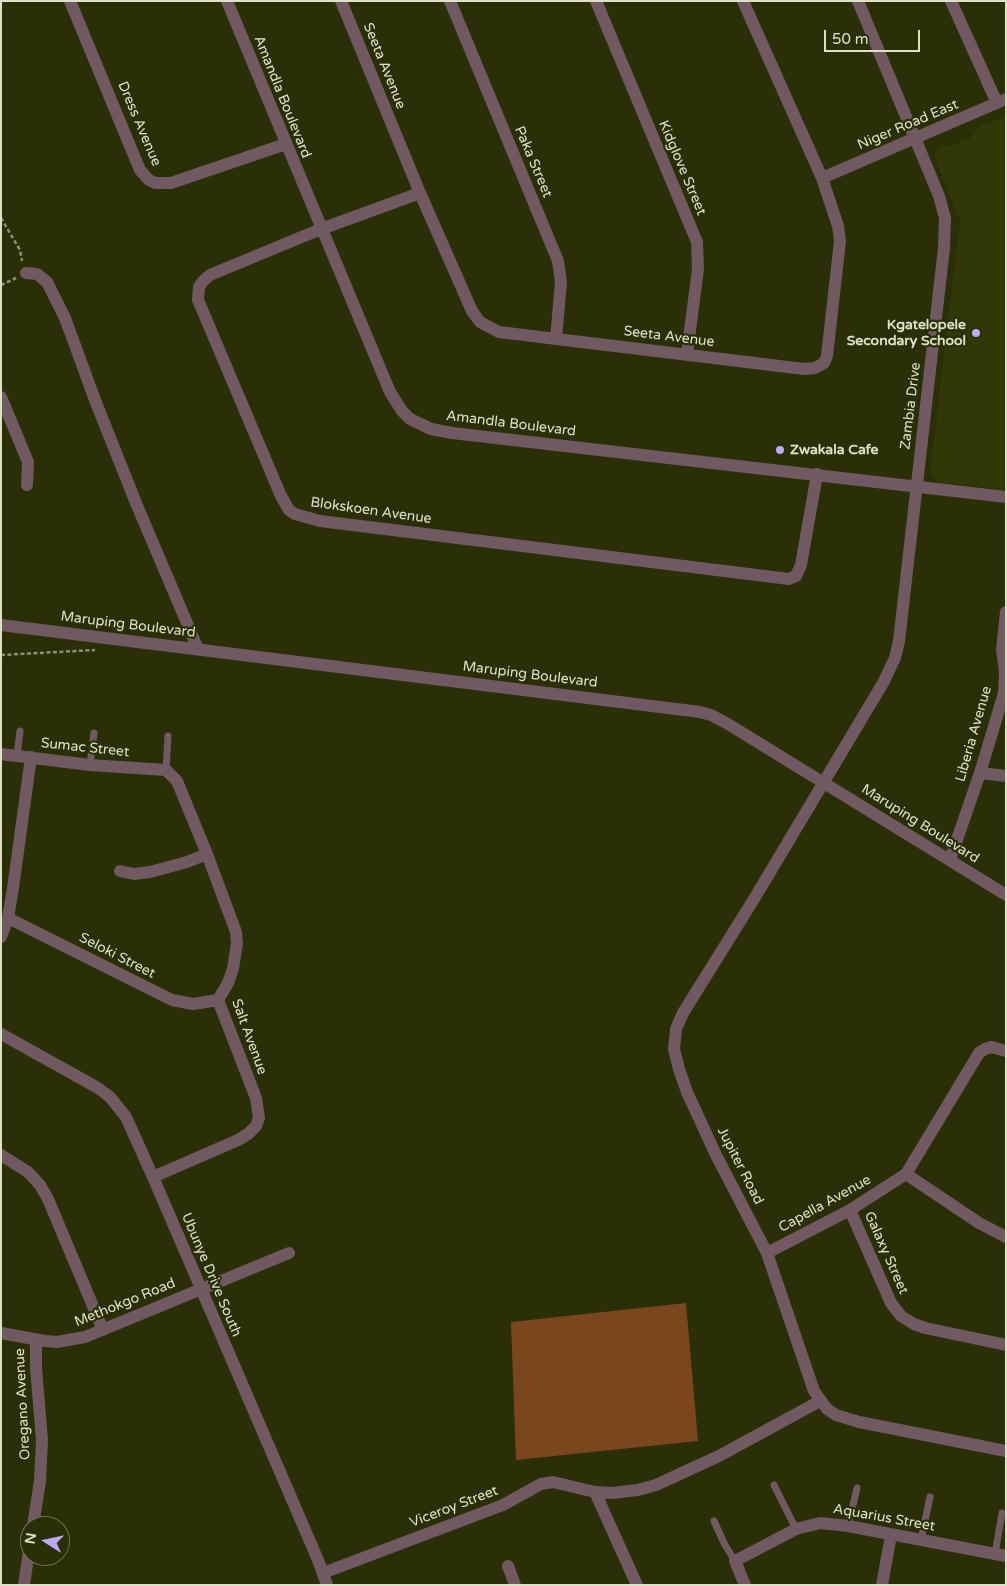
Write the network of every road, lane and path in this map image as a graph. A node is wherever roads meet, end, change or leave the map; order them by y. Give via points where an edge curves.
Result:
1 (70, 1) edge
2 (227, 1) edge
3 (341, 1) edge
4 (450, 1) edge
5 (596, 1) edge
6 (743, 1) edge
7 (858, 1) edge
8 (951, 1) edge
9 (1001, 101) edge
10 (915, 138) junction
11 (286, 144) junction
12 (822, 178) junction
13 (420, 193) junction
14 (1, 218) edge
15 (321, 229) junction
16 (26, 273) junction
17 (1, 285) edge
18 (556, 339) junction
19 (687, 354) junction
20 (1, 396) edge
21 (817, 474) junction
22 (27, 484) dead end
23 (917, 485) junction
24 (1006, 497) edge
25 (1006, 612) edge
26 (1, 625) edge
27 (102, 648) dead end
28 (198, 649) junction
29 (1, 655) edge
30 (1005, 693) edge
31 (20, 731) dead end
32 (94, 733) dead end
33 (168, 736) dead end
34 (1, 754) edge
35 (17, 756) junction
36 (31, 757) junction
37 (90, 765) junction
38 (166, 770) junction
39 (980, 772) junction
40 (1006, 776) edge
41 (824, 782) junction
42 (207, 854) junction
43 (950, 860) junction
44 (120, 871) dead end
45 (1006, 895) edge
46 (8, 918) junction
47 (1, 937) edge
48 (218, 1000) junction
49 (1, 1034) edge
50 (1006, 1051) edge
51 (1, 1155) edge
52 (906, 1174) junction
53 (153, 1177) junction
54 (850, 1210) junction
55 (1006, 1237) edge
56 (289, 1253) dead end
57 (767, 1253) junction
58 (200, 1288) junction
59 (103, 1330) junction
60 (1, 1333) edge
61 (36, 1340) junction
62 (1006, 1345) edge
63 (820, 1401) junction
64 (1006, 1452) edge
65 (774, 1485) dead end
66 (857, 1488) dead end
67 (595, 1492) junction
68 (930, 1497) dead end
69 (1002, 1512) dead end
70 (35, 1516) edge
71 (714, 1521) dead end
72 (848, 1526) junction
73 (796, 1529) junction
74 (892, 1535) junction
75 (922, 1540) junction
76 (1000, 1555) edge
77 (736, 1561) junction
78 (27, 1566) edge
79 (508, 1566) dead end
80 (325, 1579) edge
81 (24, 1585) edge
82 (515, 1585) edge
83 (636, 1585) edge
84 (746, 1585) edge
85 (882, 1585) edge

1 - 11 street, Dress Avenue via 140,170 149,180 171,183
2 - 11 street, Amandla Boulevard
3 - 13 street, Seeta Avenue
4 - 18 street, Paka Street via 558,261 561,282
5 - 19 street, Kidglove Street via 696,242 698,269
6 - 12 street, Seeta Avenue
7 - 10 street, Zambia Drive
8 - 9 street
9 - 10 street, Niger Road East
10 - 12 street, Niger Road East
10 - 23 street, Zambia Drive via 939,196 945,230
11 - 15 street, Amandla Boulevard
12 - 19 street, Seeta Avenue via 840,241 824,362 815,368 804,369
13 - 15 street, Blokskoen Avenue
13 - 18 street, Seeta Avenue via 472,311 480,322 499,332
14 - 16 path via 20,250
15 - 21 street, Amandla Boulevard via 390,392 402,411 420,424 452,433
15 - 21 street, Blokskoen Avenue via 210,275 198,293 201,307 281,496 295,514 320,521 789,579 796,576 801,565
16 - 17 path
16 - 28 street via 37,274 47,282 65,318 136,503
18 - 19 street, Seeta Avenue
20 - 22 street via 28,462
21 - 23 street, Amandla Boulevard
23 - 24 street, Amandla Boulevard
23 - 41 street, Zambia Drive via 900,641 895,658
25 - 30 street, Liberia Avenue via 1002,650
26 - 28 street, Maruping Boulevard
27 - 29 path
28 - 41 street, Maruping Boulevard via 700,712 718,718
30 - 39 street, Liberia Avenue
31 - 35 lane
32 - 37 lane
33 - 38 lane
34 - 35 street, Sumac Street
35 - 36 street, Sumac Street
36 - 37 street, Sumac Street
36 - 46 street
37 - 38 street, Sumac Street
38 - 42 street, Salt Avenue via 177,781
39 - 40 street
39 - 43 street, Liberia Avenue
41 - 43 street, Maruping Boulevard
41 - 57 street, Jupiter Road via 676,1029 674,1049 687,1092
42 - 44 street via 150,872 134,874
42 - 48 street, Salt Avenue via 236,937 233,969
43 - 45 street, Maruping Boulevard
46 - 47 street
46 - 48 street, Seloki Street via 172,1000 193,1004
48 - 53 street, Salt Avenue via 256,1098 259,1118 256,1126 238,1140
49 - 53 street, Ubunye Drive South via 110,1097 133,1130
50 - 52 street, Capella Avenue via 991,1047 979,1053
51 - 59 street via 28,1172 40,1185
52 - 54 street, Capella Avenue
52 - 55 street via 979,1223
53 - 58 street, Ubunye Drive South
54 - 57 street, Capella Avenue
54 - 62 street, Galaxy Street via 891,1303 901,1316 925,1328
56 - 58 street, Methokgo Road
57 - 63 street, Jupiter Road
58 - 59 street, Methokgo Road
58 - 80 street, Ubunye Drive South
59 - 61 street, Methokgo Road via 70,1341
60 - 61 street, Methokgo Road
61 - 70 street, Oregano Avenue via 42,1440
63 - 64 street, Jupiter Road via 836,1415 859,1422
63 - 67 street, Viceroy Street via 720,1456 656,1485 626,1492
65 - 73 lane
66 - 72 lane
67 - 80 street, Viceroy Street via 553,1482 541,1484 502,1505
67 - 83 street
68 - 75 lane
69 - 76 lane
71 - 77 lane
72 - 73 street, Aquarius Street via 820,1523
72 - 74 street, Aquarius Street
73 - 77 street, Aquarius Street
74 - 75 street, Aquarius Street
74 - 85 street
75 - 76 street, Aquarius Street
77 - 84 street
78 - 81 street
79 - 82 street

